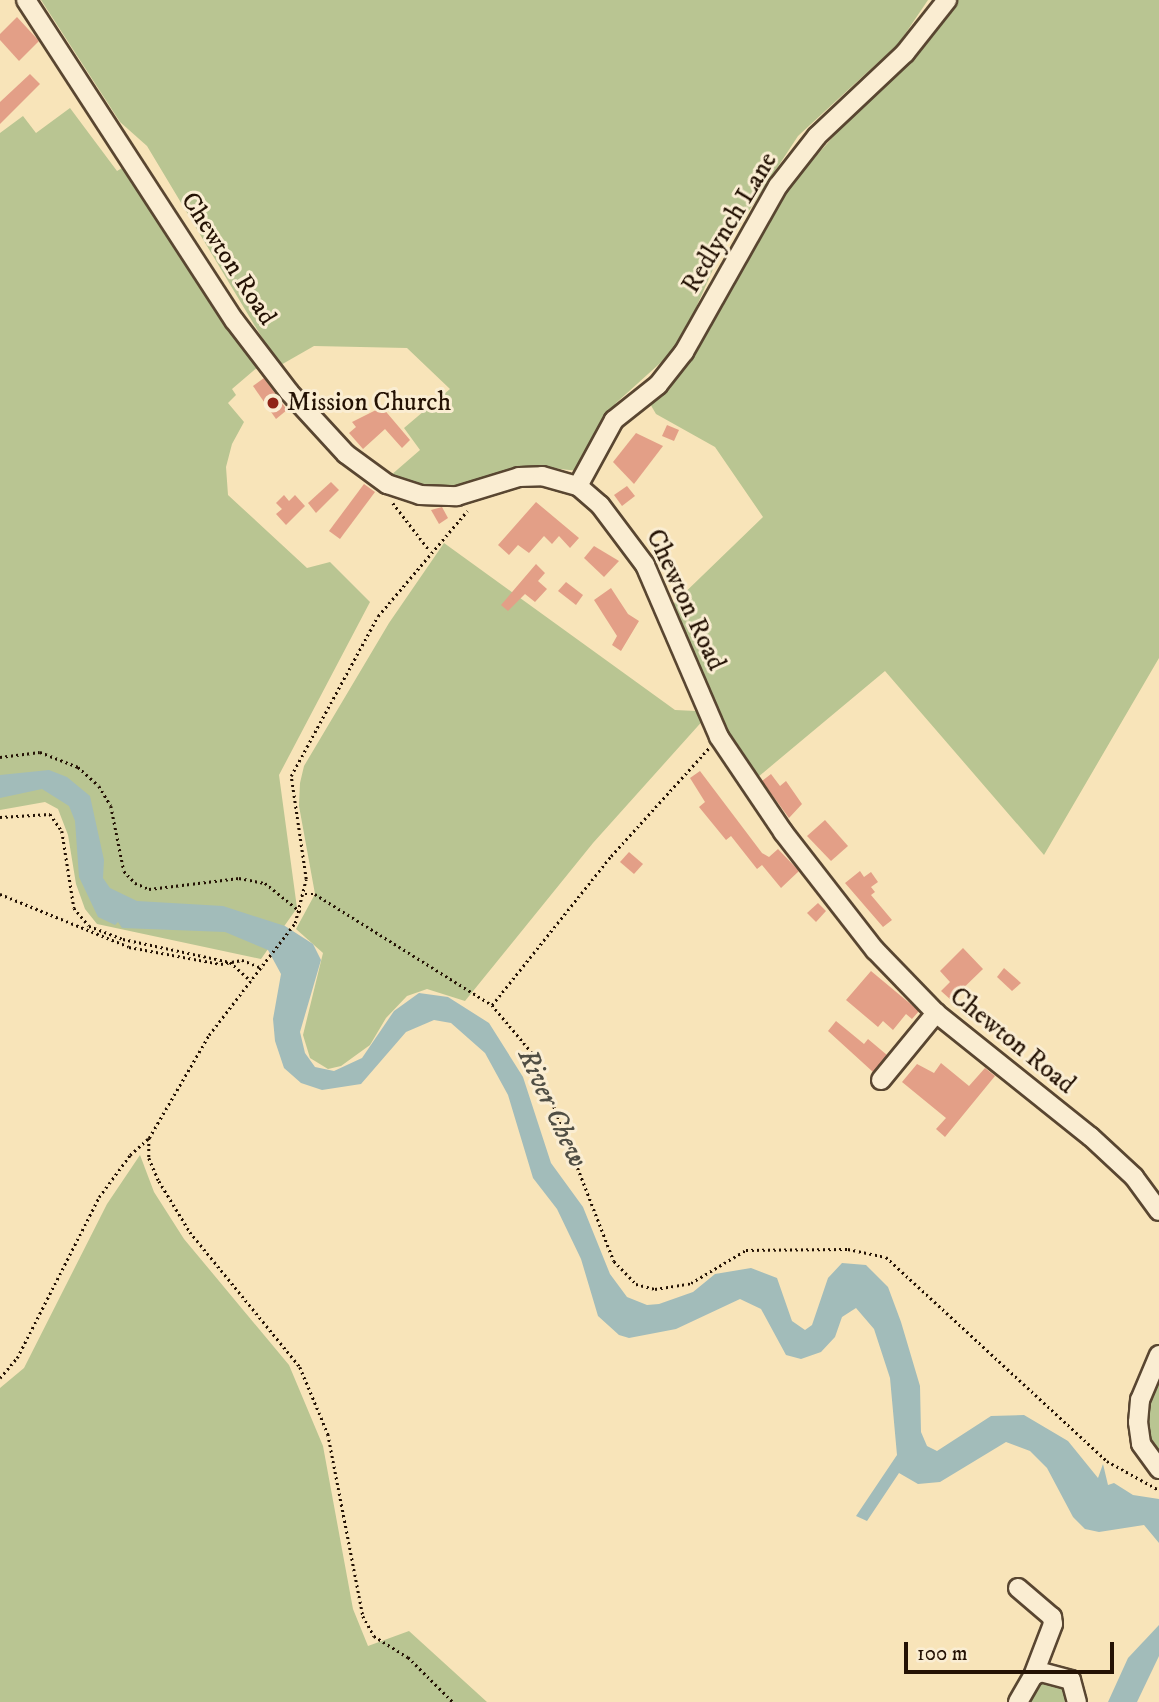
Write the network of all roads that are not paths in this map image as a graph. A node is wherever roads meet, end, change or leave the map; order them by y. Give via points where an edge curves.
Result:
1 (26, 0) edge
2 (947, 0) edge
3 (578, 486) junction
4 (936, 1013) junction
5 (881, 1080) dead end
6 (1159, 1211) edge
7 (1159, 1355) edge
8 (1159, 1469) edge
9 (1018, 1588) dead end
10 (1033, 1676) junction
11 (1018, 1702) edge
12 (1077, 1702) edge

1 - 3 street, Chewton Road via 234,320 321,428 359,466 387,484 441,498 519,477 542,476
2 - 3 street, Redlynch Lane via 905,53 817,136 778,186 684,352 658,385 614,420
3 - 4 street, Chewton Road via 618,523 645,565 719,737 783,832 867,939
4 - 5 street
4 - 6 street, Chewton Road via 1091,1137 1134,1177
7 - 8 street via 1140,1400 1138,1422 1141,1444
9 - 10 street via 1052,1617
10 - 11 street
10 - 12 street via 1055,1672 1071,1680

